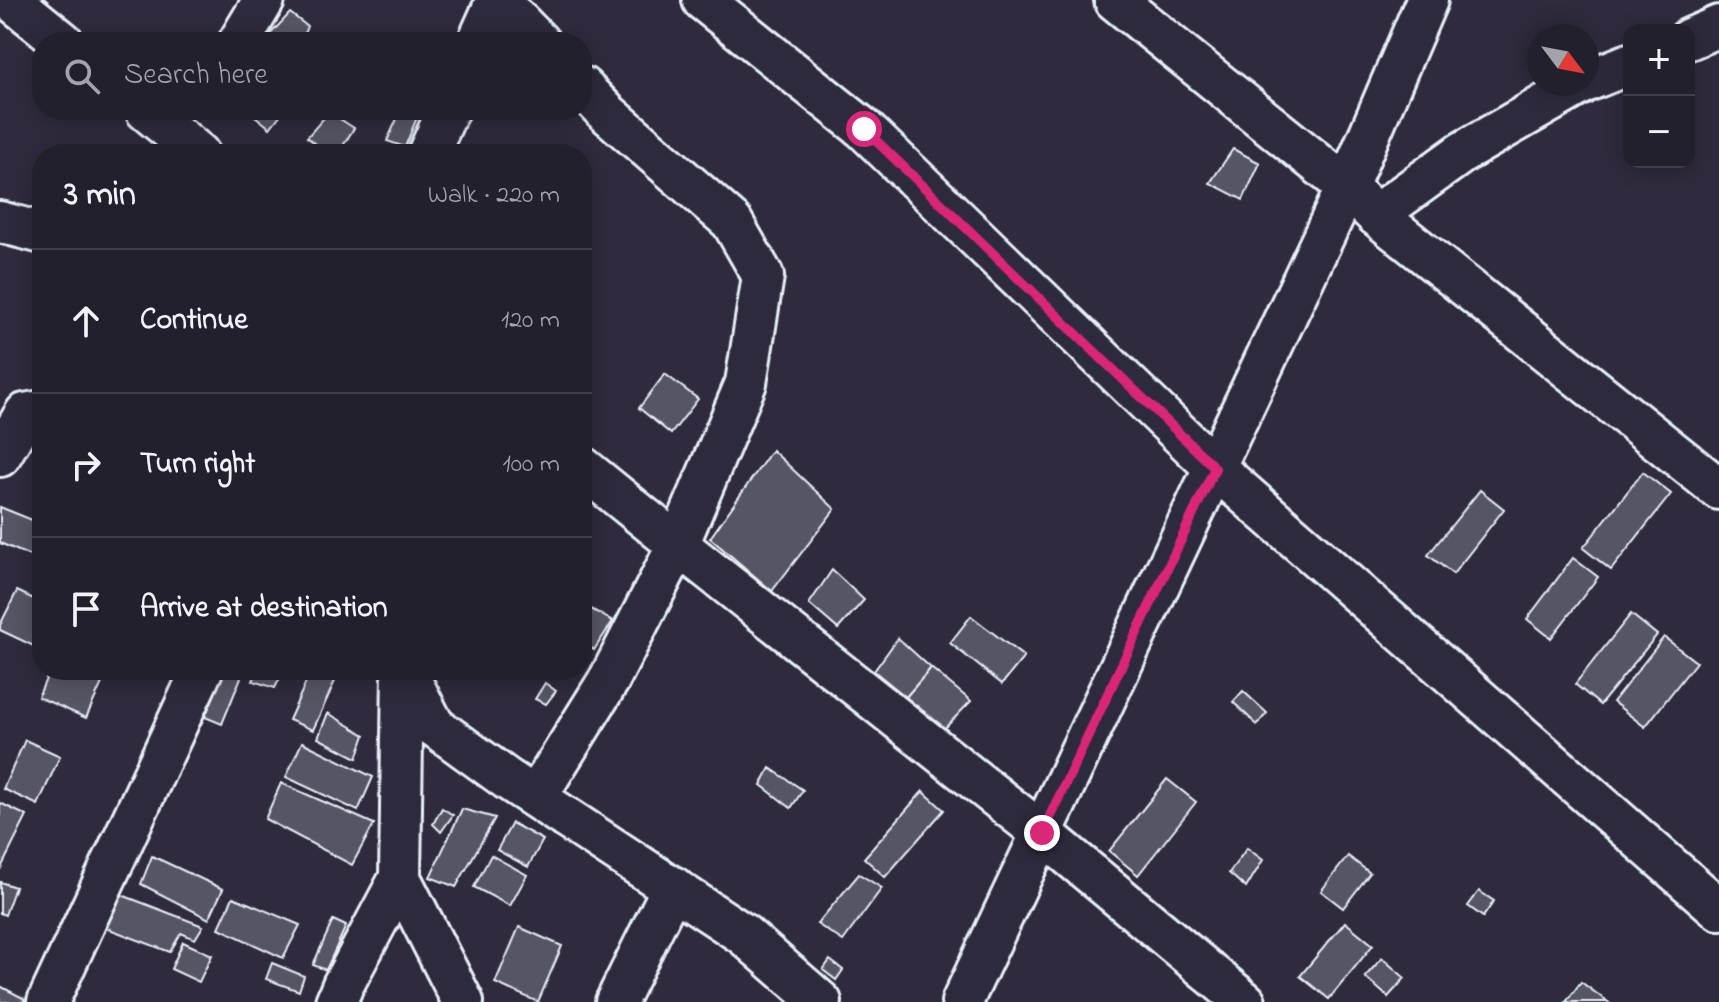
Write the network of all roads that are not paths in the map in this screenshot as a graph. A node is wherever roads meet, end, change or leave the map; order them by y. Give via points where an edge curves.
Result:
1 (11, 0) edge
2 (264, 0) edge
3 (498, 0) edge
4 (703, 0) edge
5 (1115, 0) edge
6 (1427, 0) edge
7 (1719, 26) edge
8 (51, 32) edge
9 (245, 32) edge
10 (483, 32) edge
11 (529, 32) edge
12 (1695, 36) edge
13 (1623, 66) edge
14 (1599, 76) edge
15 (1560, 96) edge
16 (592, 97) edge
17 (161, 120) edge
18 (443, 120) edge
19 (189, 139) edge
20 (433, 144) edge
21 (1347, 187) junction
22 (1376, 215) junction
23 (0, 222) edge
24 (32, 230) edge
25 (32, 413) edge
26 (0, 456) edge
27 (1215, 468) junction
28 (592, 475) edge
29 (1719, 489) edge
30 (678, 545) junction
31 (197, 680) edge
32 (404, 680) edge
33 (409, 680) edge
34 (536, 797) junction
35 (1042, 833) junction
36 (400, 878) junction
37 (673, 887) junction
38 (1719, 909) edge
39 (48, 1002) edge
40 (336, 1002) edge
41 (463, 1002) edge
42 (616, 1002) edge
43 (821, 1002) edge
44 (962, 1002) edge
45 (1245, 1002) edge

1 - 8 street
2 - 9 street
3 - 10 street
3 - 11 street
4 - 27 street via 864,129
5 - 21 street
6 - 21 street
7 - 12 street
13 - 14 street
15 - 22 street via 1463,152
16 - 30 street via 732,222 763,276 746,383
17 - 19 street
18 - 20 street
21 - 22 street
21 - 27 street
22 - 29 street
23 - 24 street
25 - 26 street via 25,414
27 - 35 street
27 - 38 street
28 - 30 street
30 - 34 street via 609,680
30 - 35 street
31 - 39 street
32 - 36 street
33 - 34 street via 434,726
34 - 37 street
35 - 44 street
35 - 45 street
36 - 40 street
36 - 41 street
37 - 42 street
37 - 43 street via 743,934

